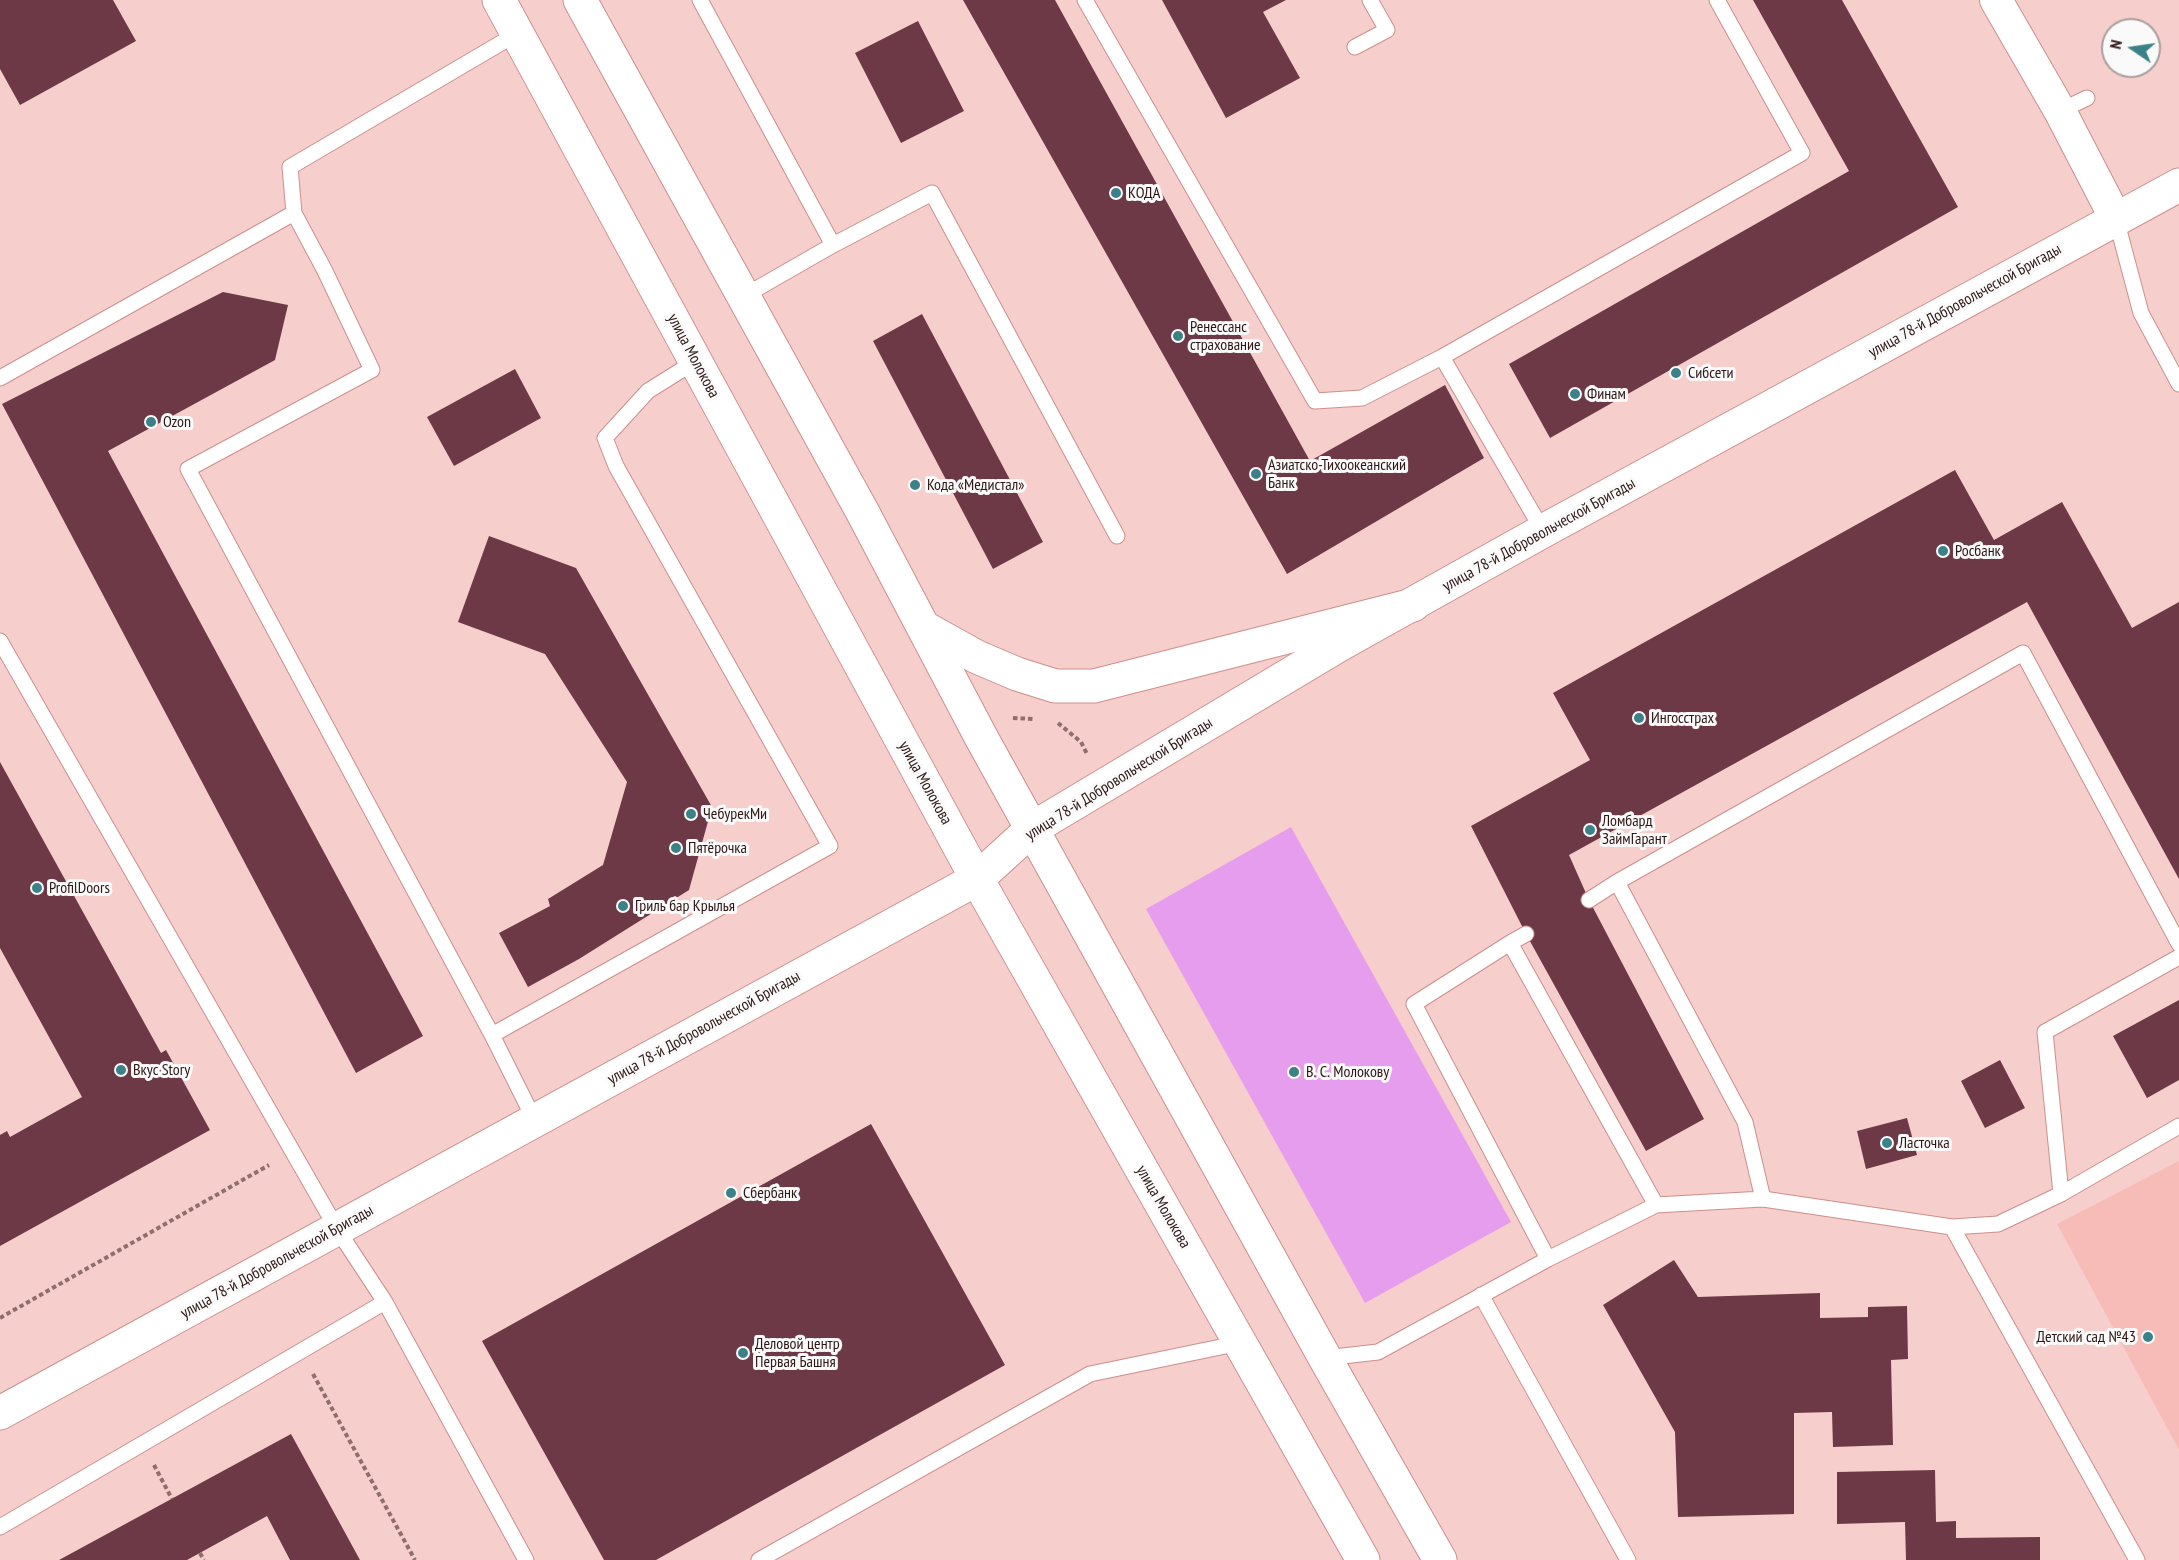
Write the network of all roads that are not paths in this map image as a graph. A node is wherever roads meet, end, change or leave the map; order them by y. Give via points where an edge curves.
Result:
1 (499, 0) edge
2 (580, 0) edge
3 (700, 0) edge
4 (1086, 0) edge
5 (1370, 0) edge
6 (1718, 0) edge
7 (1996, 0) edge
8 (518, 33) junction
9 (1355, 47) dead end
10 (2179, 185) edge
11 (294, 213) junction
12 (2116, 219) junction
13 (833, 245) junction
14 (744, 296) junction
15 (1442, 357) junction
16 (696, 361) junction
17 (0, 378) edge
18 (2179, 384) edge
19 (1544, 531) junction
20 (1117, 536) dead end
21 (1413, 605) junction
22 (923, 627) junction
23 (0, 641) edge
24 (1033, 828) junction
25 (977, 879) junction
26 (1617, 882) junction
27 (1588, 900) dead end
28 (1526, 934) dead end
29 (1510, 943) junction
30 (2179, 944) edge
31 (2179, 957) edge
32 (492, 1035) junction
33 (535, 1121) junction
34 (2179, 1126) edge
35 (2061, 1194) junction
36 (1763, 1199) junction
37 (1656, 1205) junction
38 (1952, 1227) junction
39 (337, 1229) junction
40 (1548, 1259) junction
41 (1481, 1295) junction
42 (385, 1302) junction
43 (1240, 1342) junction
44 (1325, 1358) junction
45 (0, 1413) edge
46 (0, 1527) edge
47 (526, 1560) edge
48 (759, 1560) edge
49 (1363, 1560) edge
50 (1440, 1560) edge
51 (1628, 1560) edge
52 (2137, 1560) edge

1 - 8 main road, улица Молокова
2 - 14 main road
3 - 13 lane
4 - 15 lane via 1315,401 1362,398
5 - 9 lane via 1387,30
6 - 15 lane via 1802,153
7 - 12 street via 2073,105
8 - 11 lane via 290,167
8 - 16 main road, улица Молокова
10 - 12 main road, улица 78-й Добровольческой Бригады
11 - 17 lane
11 - 32 lane via 372,370 188,469
12 - 18 lane via 2140,313
12 - 19 main road, улица 78-й Добровольческой Бригады
13 - 14 lane
13 - 20 lane via 932,193
14 - 22 main road
15 - 19 lane
16 - 25 main road, улица Молокова
16 - 32 lane via 648,391 605,438 616,466 830,846
19 - 21 main road, улица 78-й Добровольческой Бригады
21 - 22 main road via 1094,686 1055,686 1017,674
21 - 24 main road, улица 78-й Добровольческой Бригады
22 - 24 main road
23 - 39 lane
24 - 25 main road, улица 78-й Добровольческой Бригады
24 - 44 main road
25 - 33 main road, улица 78-й Добровольческой Бригады
25 - 43 main road, улица Молокова
26 - 27 lane
26 - 30 lane via 2023,653
26 - 36 lane via 1745,1122
28 - 29 lane
29 - 37 lane
29 - 40 lane via 1414,1004
31 - 35 lane via 2045,1032
32 - 33 lane
33 - 39 main road, улица 78-й Добровольческой Бригады
34 - 35 lane
35 - 38 lane via 1998,1224
36 - 37 lane
36 - 38 lane
37 - 40 lane
38 - 52 lane
39 - 42 lane
39 - 45 main road, улица 78-й Добровольческой Бригады
40 - 41 lane
41 - 44 lane via 1377,1352
41 - 51 lane
42 - 46 lane
42 - 47 lane
43 - 48 lane via 1090,1374
43 - 49 main road, улица Молокова
44 - 50 main road

